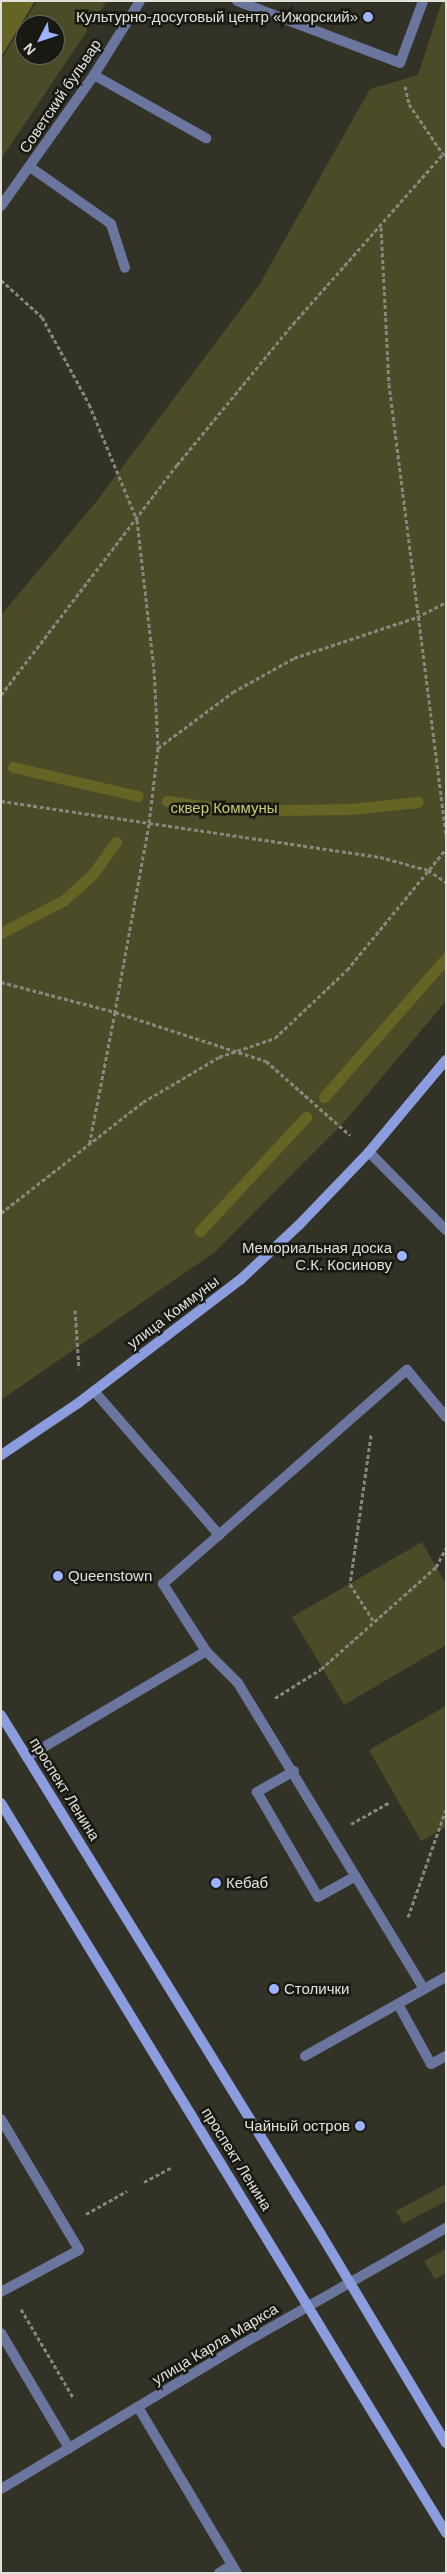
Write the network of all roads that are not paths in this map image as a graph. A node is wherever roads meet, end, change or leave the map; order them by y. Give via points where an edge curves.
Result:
1 (140, 1) edge
2 (237, 1) edge
3 (424, 1) edge
4 (94, 74) junction
5 (206, 138) dead end
6 (30, 167) junction
7 (1, 206) edge
8 (125, 268) dead end
9 (446, 1060) edge
10 (369, 1152) junction
11 (446, 1230) edge
12 (94, 1391) junction
13 (446, 1417) edge
14 (1, 1455) edge
15 (219, 1536) junction
16 (206, 1651) junction
17 (1, 1715) edge
18 (27, 1757) junction
19 (294, 1772) junction
20 (1, 1803) edge
21 (356, 1876) junction
22 (446, 1977) edge
23 (424, 1989) junction
24 (398, 2004) junction
25 (306, 2056) dead end
26 (446, 2056) edge
27 (1, 2119) edge
28 (446, 2228) edge
29 (350, 2282) junction
30 (5, 2290) edge
31 (309, 2306) junction
32 (1, 2333) edge
33 (138, 2407) junction
34 (446, 2443) edge
35 (69, 2448) junction
36 (1, 2489) edge
37 (446, 2532) edge
38 (235, 2569) edge
39 (218, 2573) edge

1 - 4 street, Советский бульвар
2 - 3 street via 400,63
4 - 5 street
4 - 6 street, Советский бульвар
6 - 7 street, Советский бульвар
6 - 8 street via 111,224
9 - 10 main road, улица Коммуны
10 - 11 street
10 - 12 main road, улица Коммуны via 299,1225 240,1280
12 - 14 main road, улица Коммуны
12 - 15 street
13 - 15 street via 407,1370
15 - 16 street via 163,1584
16 - 18 street
16 - 19 street via 238,1683
17 - 18 main road, проспект Ленина
18 - 29 main road, проспект Ленина
19 - 21 street
19 - 21 street via 257,1792 318,1897
20 - 31 main road, проспект Ленина
21 - 23 street
22 - 23 street
23 - 24 street
24 - 25 street
24 - 26 street via 431,2064
27 - 30 street via 78,2250
28 - 29 street, улица Карла Маркса
29 - 31 street, улица Карла Маркса
29 - 34 main road, проспект Ленина
31 - 33 street, улица Карла Маркса
31 - 37 main road, проспект Ленина
32 - 35 street
33 - 35 street, улица Карла Маркса
33 - 38 street
35 - 36 street, улица Карла Маркса
38 - 39 street

